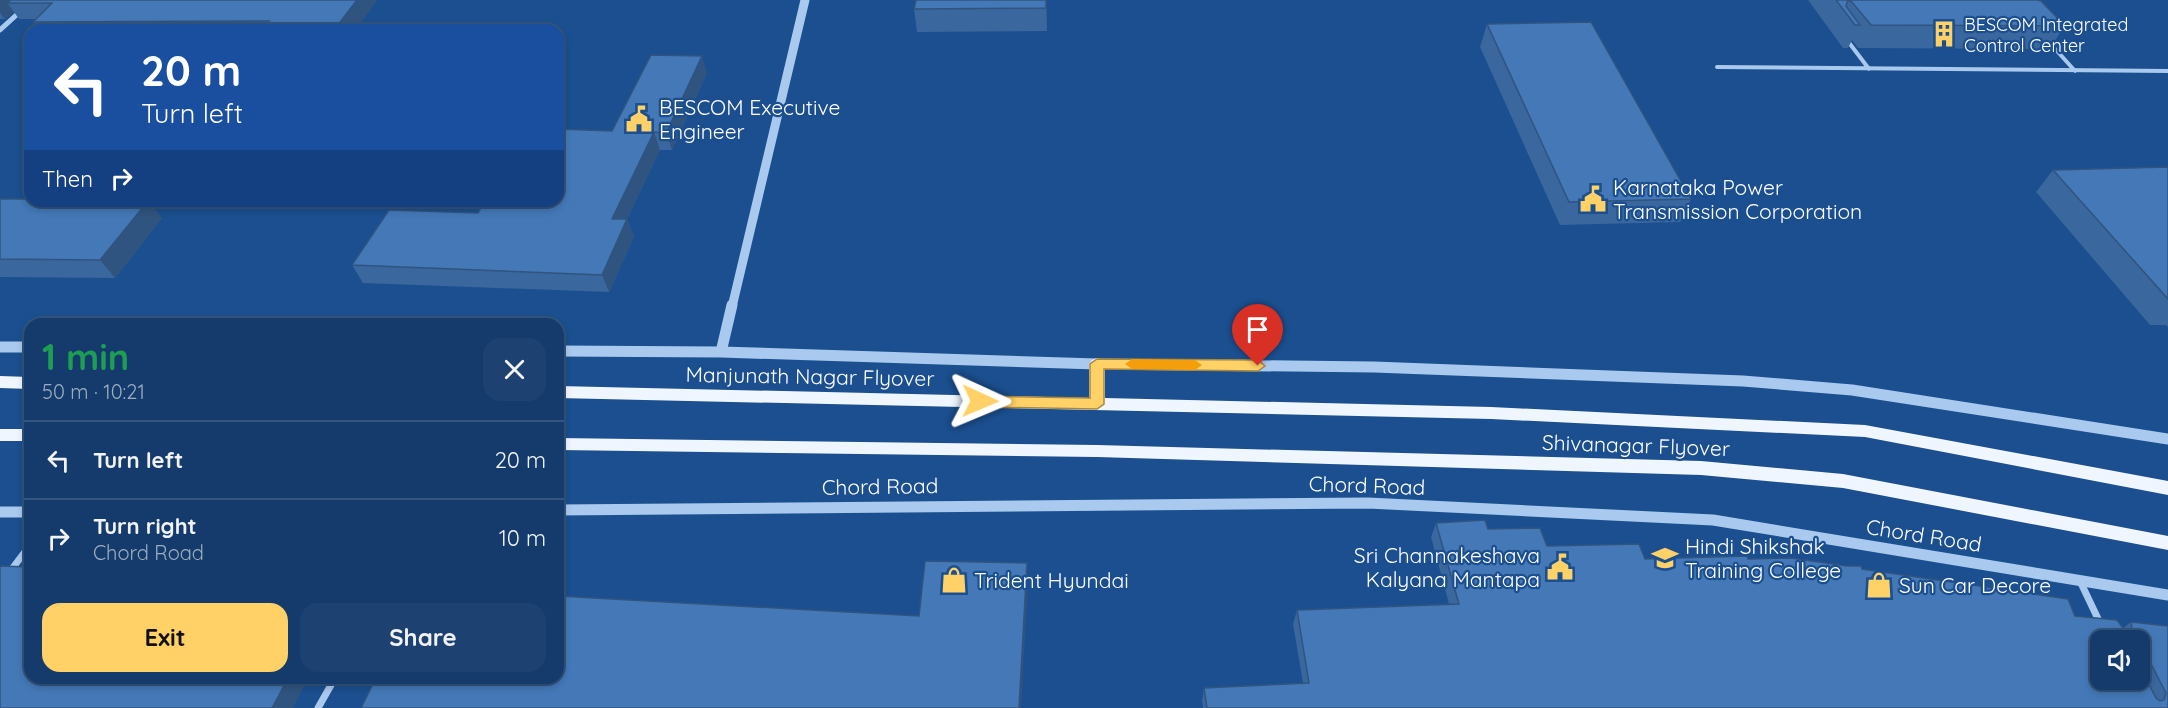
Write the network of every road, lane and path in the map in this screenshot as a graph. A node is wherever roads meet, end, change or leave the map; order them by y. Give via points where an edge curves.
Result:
1 (33, 0) edge
2 (805, 0) edge
3 (0, 30) edge
4 (1844, 36) edge
5 (2044, 37) edge
6 (1717, 67) dead end
7 (1869, 69) junction
8 (2075, 71) junction
9 (2168, 71) edge
10 (0, 346) edge
11 (24, 347) edge
12 (564, 351) edge
13 (721, 352) junction
14 (1097, 364) junction
15 (0, 382) edge
16 (24, 383) edge
17 (564, 392) edge
18 (1097, 404) junction
19 (0, 435) edge
20 (24, 435) edge
21 (2168, 439) edge
22 (564, 444) edge
23 (2168, 488) edge
24 (564, 510) edge
25 (0, 512) edge
26 (24, 512) edge
27 (2168, 543) edge
28 (24, 553) edge
29 (2080, 581) junction
30 (0, 585) edge
31 (2168, 595) edge
32 (2104, 630) edge
33 (332, 684) edge
34 (318, 708) edge

1 - 3 street
2 - 13 street
4 - 7 lane
5 - 8 lane
6 - 7 lane
7 - 8 lane
8 - 9 lane
10 - 11 street
12 - 13 street
13 - 14 street
14 - 18 main road
14 - 21 street via 1385,367 1743,381 1852,390
15 - 16 main road
17 - 18 main road, Manjunath Nagar Flyover
18 - 23 main road, Shivanagar Flyover via 1491,413 1865,431
19 - 20 main road
22 - 27 main road, Shivanagar Flyover via 1097,451 1701,468 1843,481
24 - 29 street, Chord Road via 1368,503 1713,520
25 - 26 street
28 - 30 street
29 - 31 street, Chord Road
29 - 32 street
33 - 34 street

